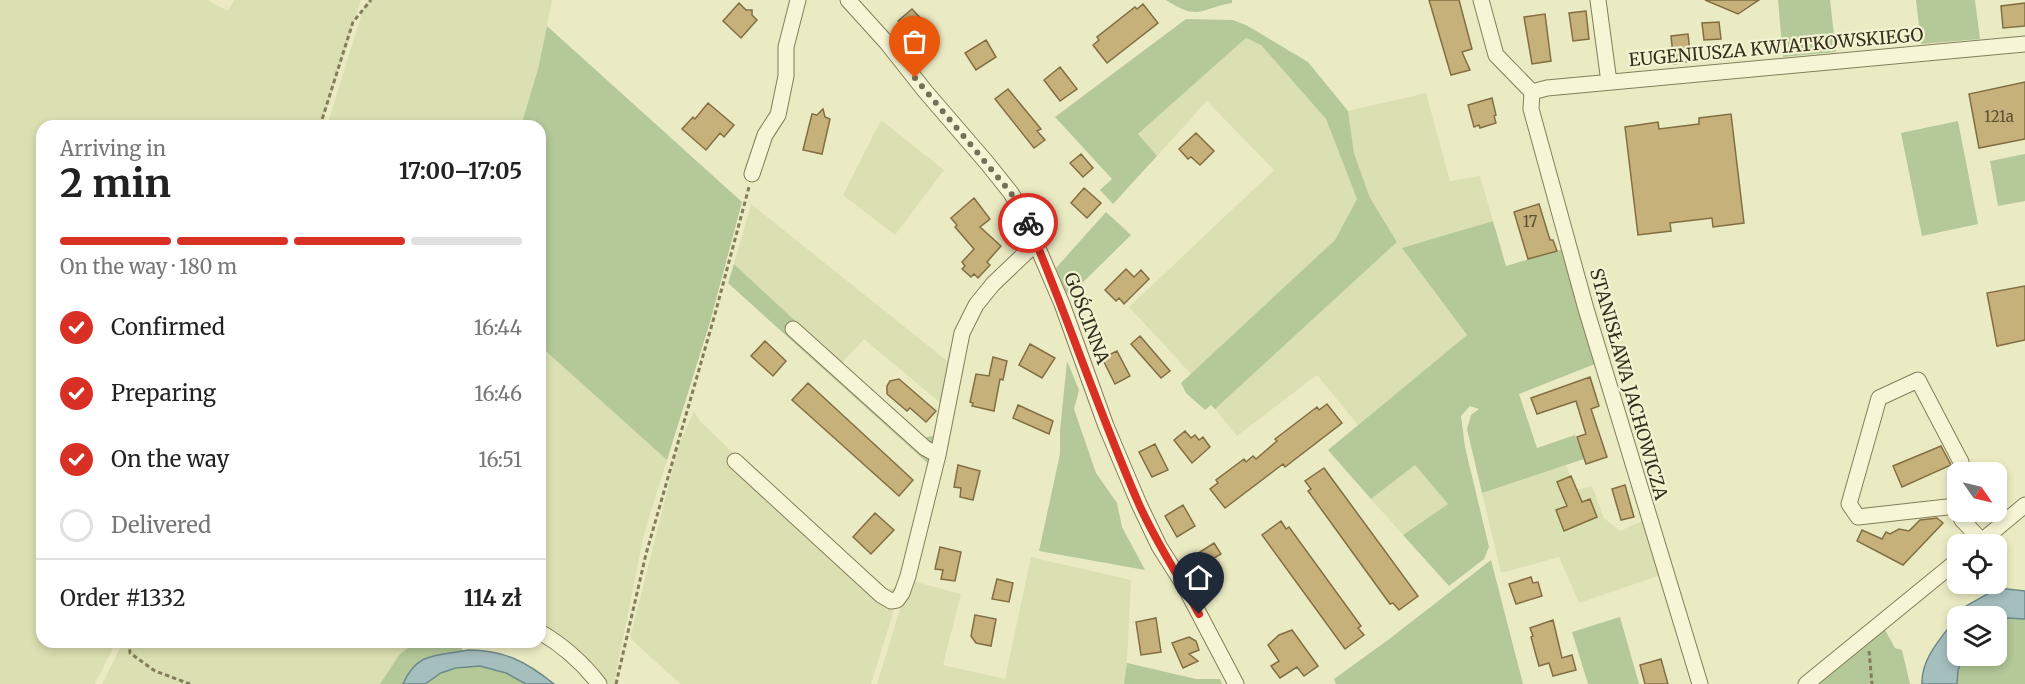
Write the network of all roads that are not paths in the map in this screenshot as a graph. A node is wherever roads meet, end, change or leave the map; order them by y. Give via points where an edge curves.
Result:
1 (798, 0) edge
2 (849, 0) edge
3 (1481, 0) edge
4 (1598, 0) edge
5 (2025, 44) edge
6 (1609, 82) junction
7 (1532, 92) junction
8 (752, 174) road end
9 (1036, 243) junction
10 (793, 329) dead end
11 (938, 455) junction
12 (735, 461) dead end
13 (1961, 462) edge
14 (2025, 505) edge
15 (1947, 506) edge
16 (1964, 522) edge
17 (1973, 534) edge
18 (1991, 534) edge
19 (1947, 570) edge
20 (546, 636) edge
21 (599, 684) edge
22 (1236, 684) edge
23 (1700, 684) edge
24 (1806, 684) edge

1 - 8 street via 786,47 786,76 778,115 765,135
2 - 9 street, GOŚCINNA via 1011,193
3 - 7 street via 1496,55
4 - 6 street
5 - 6 street, EUGENIUSZA KWIATKOWSKIEGO
6 - 7 street, EUGENIUSZA KWIATKOWSKIEGO
7 - 23 street, STANISŁAWA JACHOWICZA via 1532,109 1586,309
9 - 11 street via 993,284 976,305 962,333
9 - 22 street, GOŚCINNA via 1139,504
10 - 11 street via 925,448
11 - 12 street via 908,576 902,593 891,601
13 - 15 street via 1918,380 1879,398 1849,504 1858,517
14 - 18 street
16 - 17 street
19 - 24 street
20 - 21 street via 585,666

